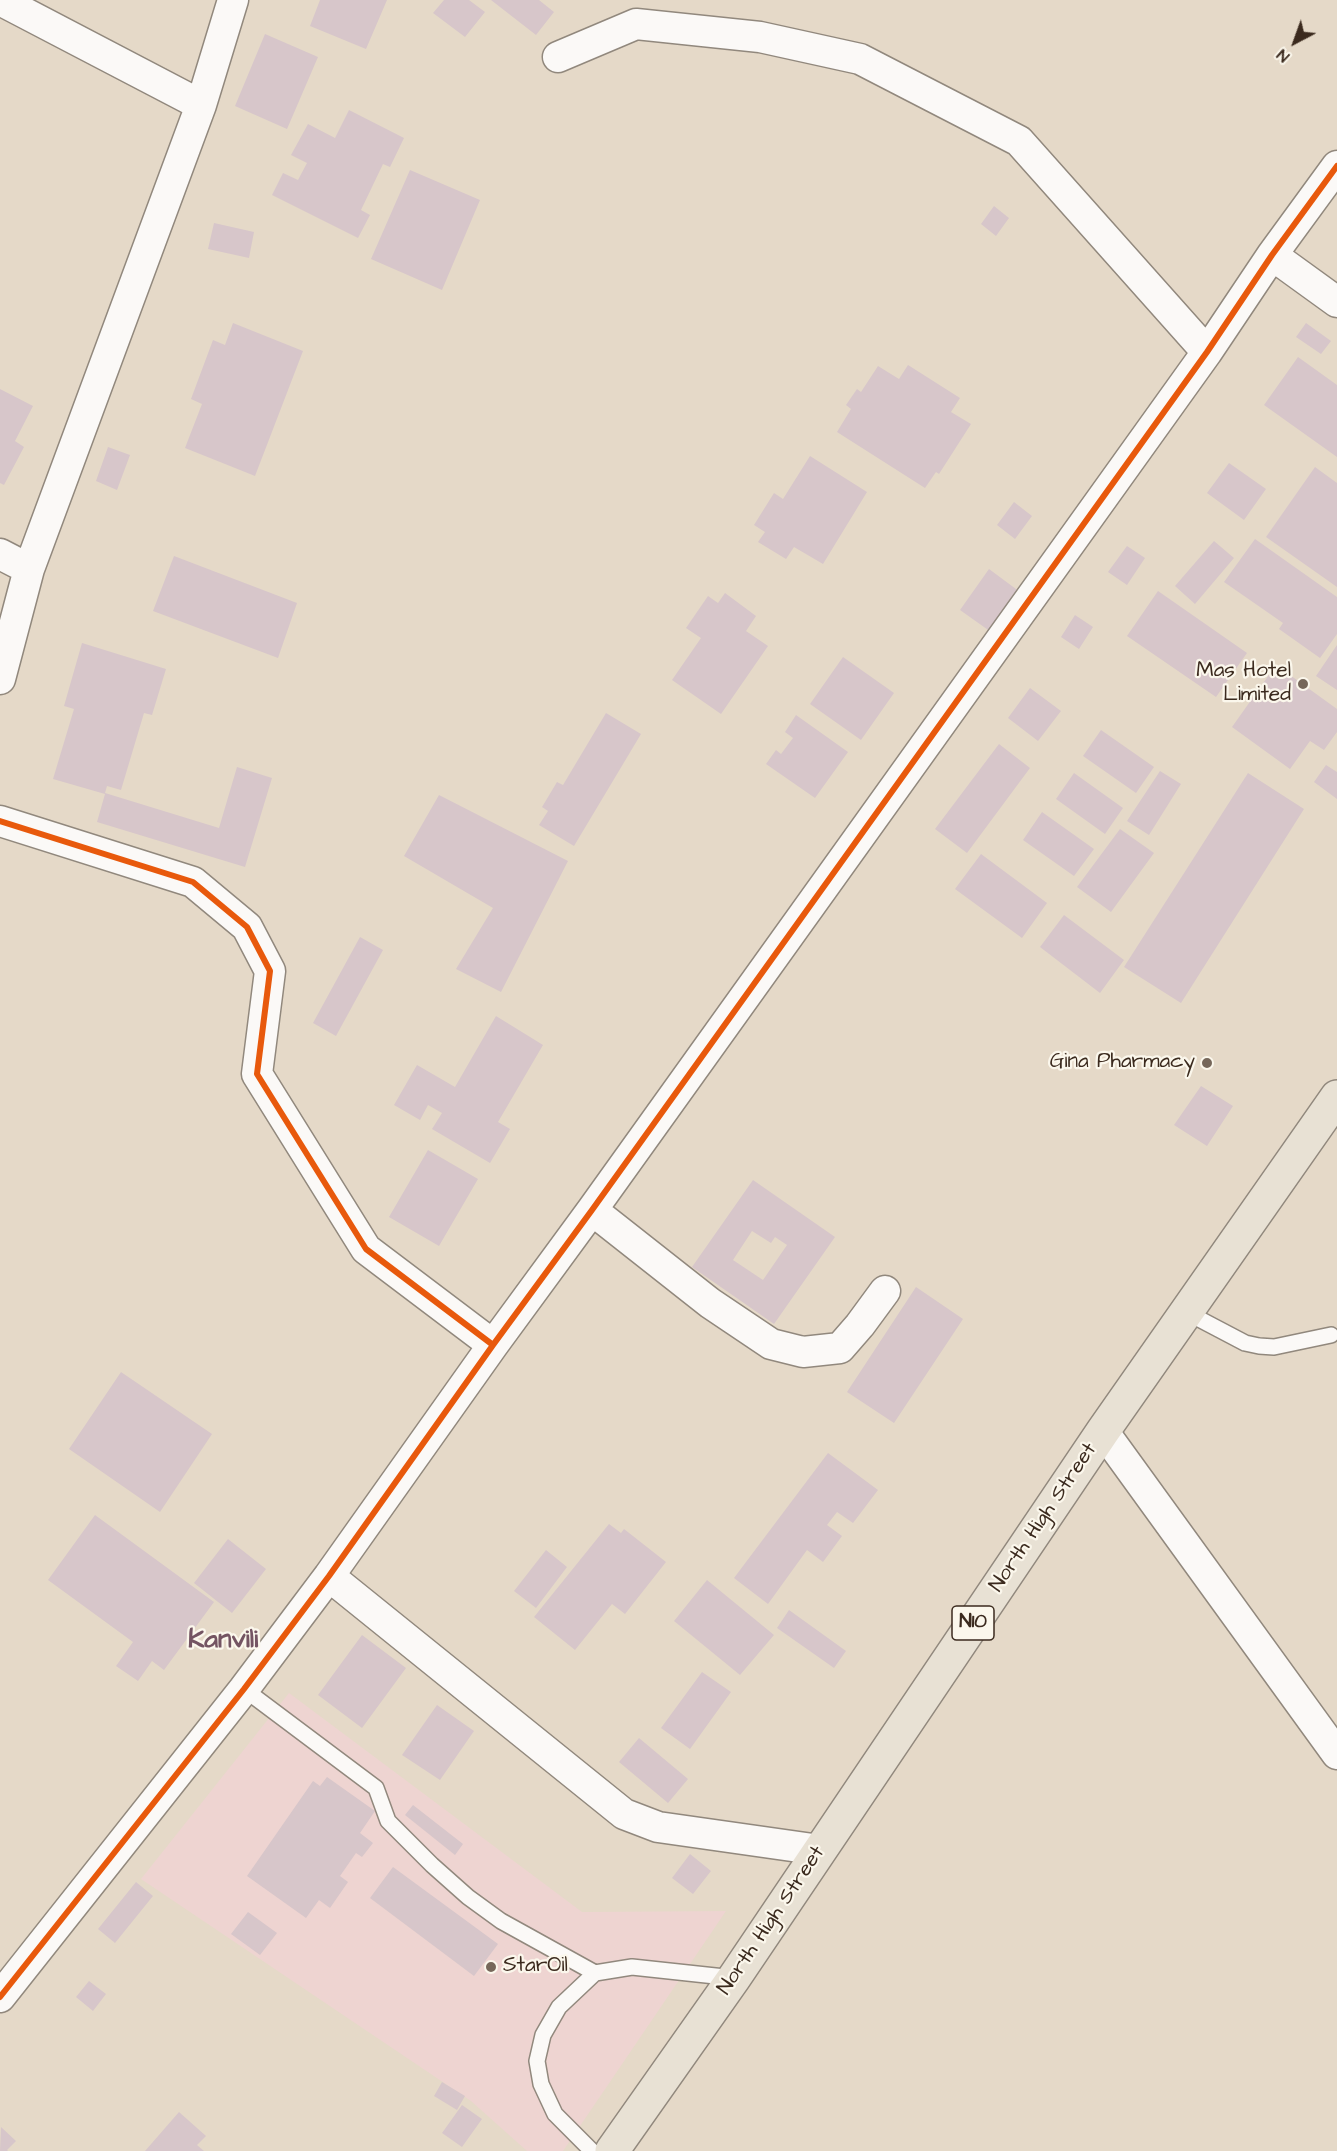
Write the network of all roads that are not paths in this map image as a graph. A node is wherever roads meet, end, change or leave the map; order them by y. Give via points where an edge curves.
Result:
1 (0, 0) edge
2 (233, 0) edge
3 (558, 57) dead end
4 (201, 105) junction
5 (1337, 166) edge
6 (1272, 255) junction
7 (1337, 302) edge
8 (1207, 352) junction
9 (0, 554) edge
10 (29, 569) junction
11 (0, 679) edge
12 (0, 821) edge
13 (1337, 1097) edge
14 (592, 1210) junction
15 (885, 1291) dead end
16 (1186, 1312) junction
17 (1331, 1335) dead end
18 (493, 1345) junction
19 (1103, 1431) junction
20 (329, 1576) junction
21 (244, 1689) junction
22 (1337, 1754) edge
23 (820, 1850) junction
24 (595, 1973) junction
25 (734, 1978) junction
26 (0, 1997) edge
27 (592, 2151) edge
28 (612, 2151) edge

1 - 4 street
2 - 4 street
3 - 8 street via 636,24 760,37 860,59 1019,141
4 - 10 street
5 - 6 street
6 - 7 street
6 - 8 street
8 - 14 street
9 - 10 street
10 - 11 street
12 - 18 street via 193,882 247,927 270,970 257,1074 366,1249
13 - 16 highway, North High Street / N10
14 - 15 street via 710,1303 771,1344 803,1352 840,1348
14 - 18 street
16 - 17 lane via 1259,1347
16 - 19 highway, North High Street / N10
18 - 20 street
19 - 22 street
19 - 23 highway, North High Street / N10
20 - 21 street
20 - 23 street via 624,1814 658,1827
21 - 24 lane via 376,1788 388,1821 468,1897 501,1921
21 - 26 street
23 - 25 highway, North High Street / N10
24 - 25 lane via 632,1967
24 - 27 lane via 559,2007 543,2035 537,2061 541,2084 555,2114
25 - 28 highway, North High Street / N10

